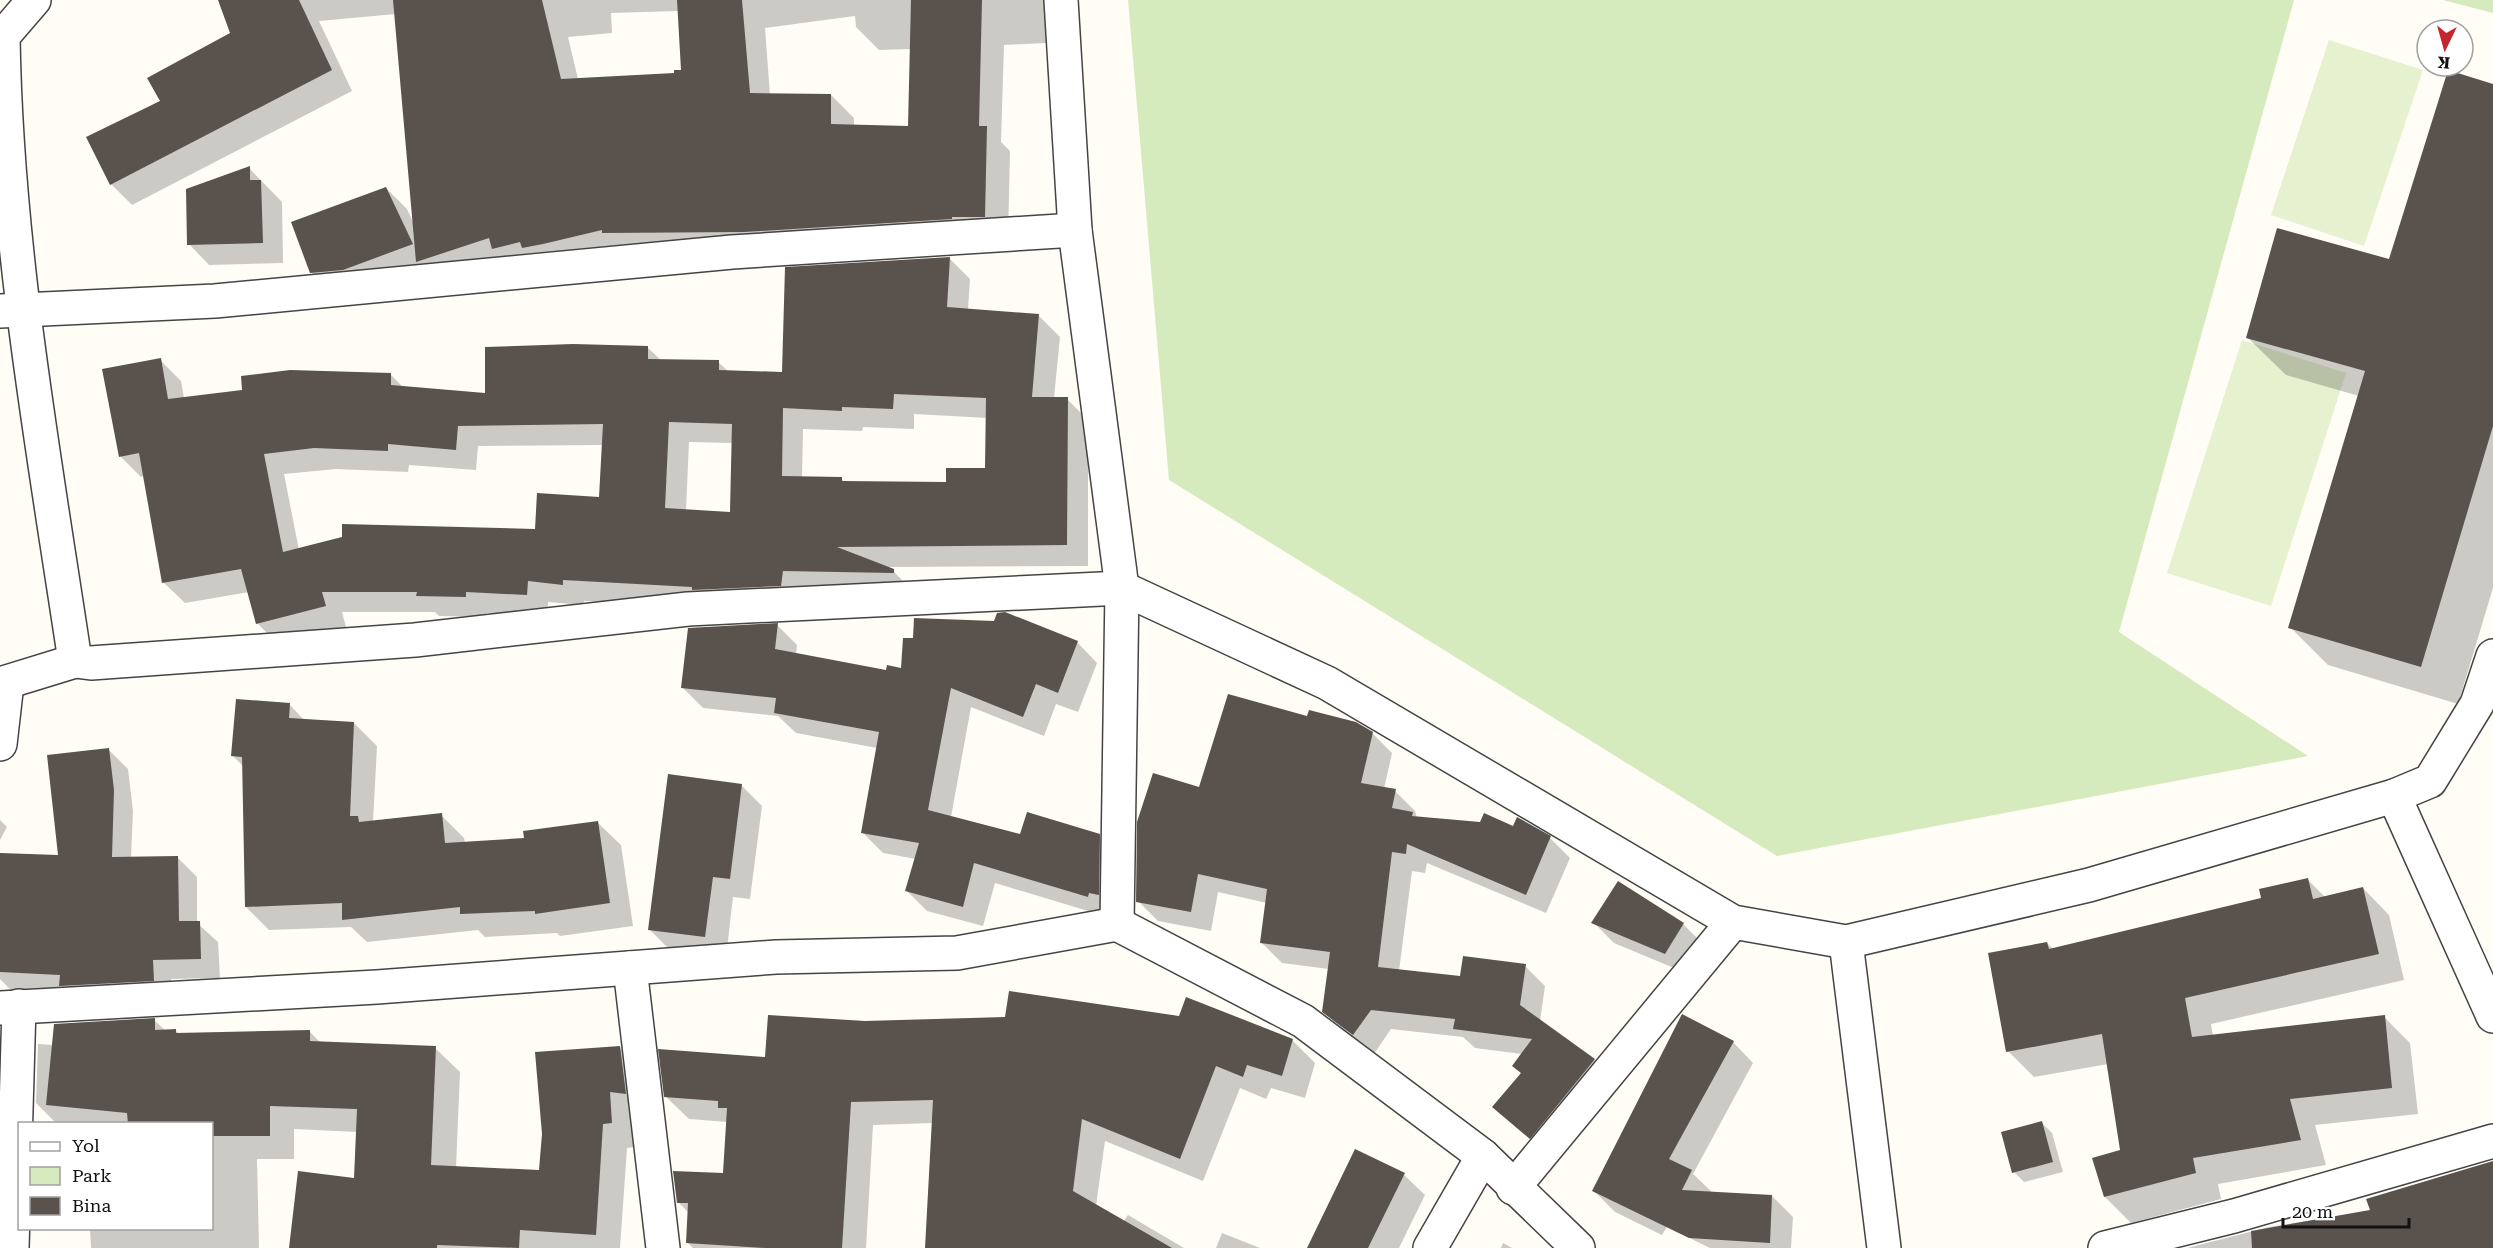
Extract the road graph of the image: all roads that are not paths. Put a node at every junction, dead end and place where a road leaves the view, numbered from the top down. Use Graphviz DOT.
graph roads {
  1 [pos="34,0"];
  2 [pos="1061,0"];
  3 [pos="1075,230"];
  4 [pos="11,310"];
  5 [pos="1122,588"];
  6 [pos="2493,656"];
  7 [pos="75,661"];
  8 [pos="3,683"];
  9 [pos="0,744"];
  10 [pos="2394,796"];
  11 [pos="1733,922"];
  12 [pos="1117,924"];
  13 [pos="1846,942"];
  14 [pos="630,968"];
  15 [pos="9,1007"];
  16 [pos="2493,1016"];
  17 [pos="2493,1141"];
  18 [pos="1482,1156"];
  19 [pos="1514,1188"];
  20 [pos="12,1248"];
  21 [pos="663,1248"];
  22 [pos="1430,1248"];
  23 [pos="1578,1248"];
  24 [pos="1884,1248"];
  25 [pos="2105,1248"];
  1 -- 4 [label="street"];
  2 -- 3 [label="street"];
  3 -- 4 [label="street"];
  3 -- 5 [label="street"];
  4 -- 7 [label="street"];
  5 -- 7 [label="street"];
  5 -- 11 [label="street"];
  5 -- 12 [label="street"];
  6 -- 10 [label="street"];
  7 -- 8 [label="street"];
  8 -- 9 [label="street"];
  10 -- 13 [label="street"];
  10 -- 16 [label="street"];
  11 -- 13 [label="street"];
  11 -- 19 [label="street"];
  12 -- 14 [label="street"];
  12 -- 18 [label="street"];
  13 -- 24 [label="street"];
  14 -- 15 [label="street"];
  14 -- 21 [label="street"];
  15 -- 20 [label="street"];
  17 -- 25 [label="street"];
  18 -- 19 [label="street"];
  18 -- 22 [label="street"];
  19 -- 23 [label="street"];
}
